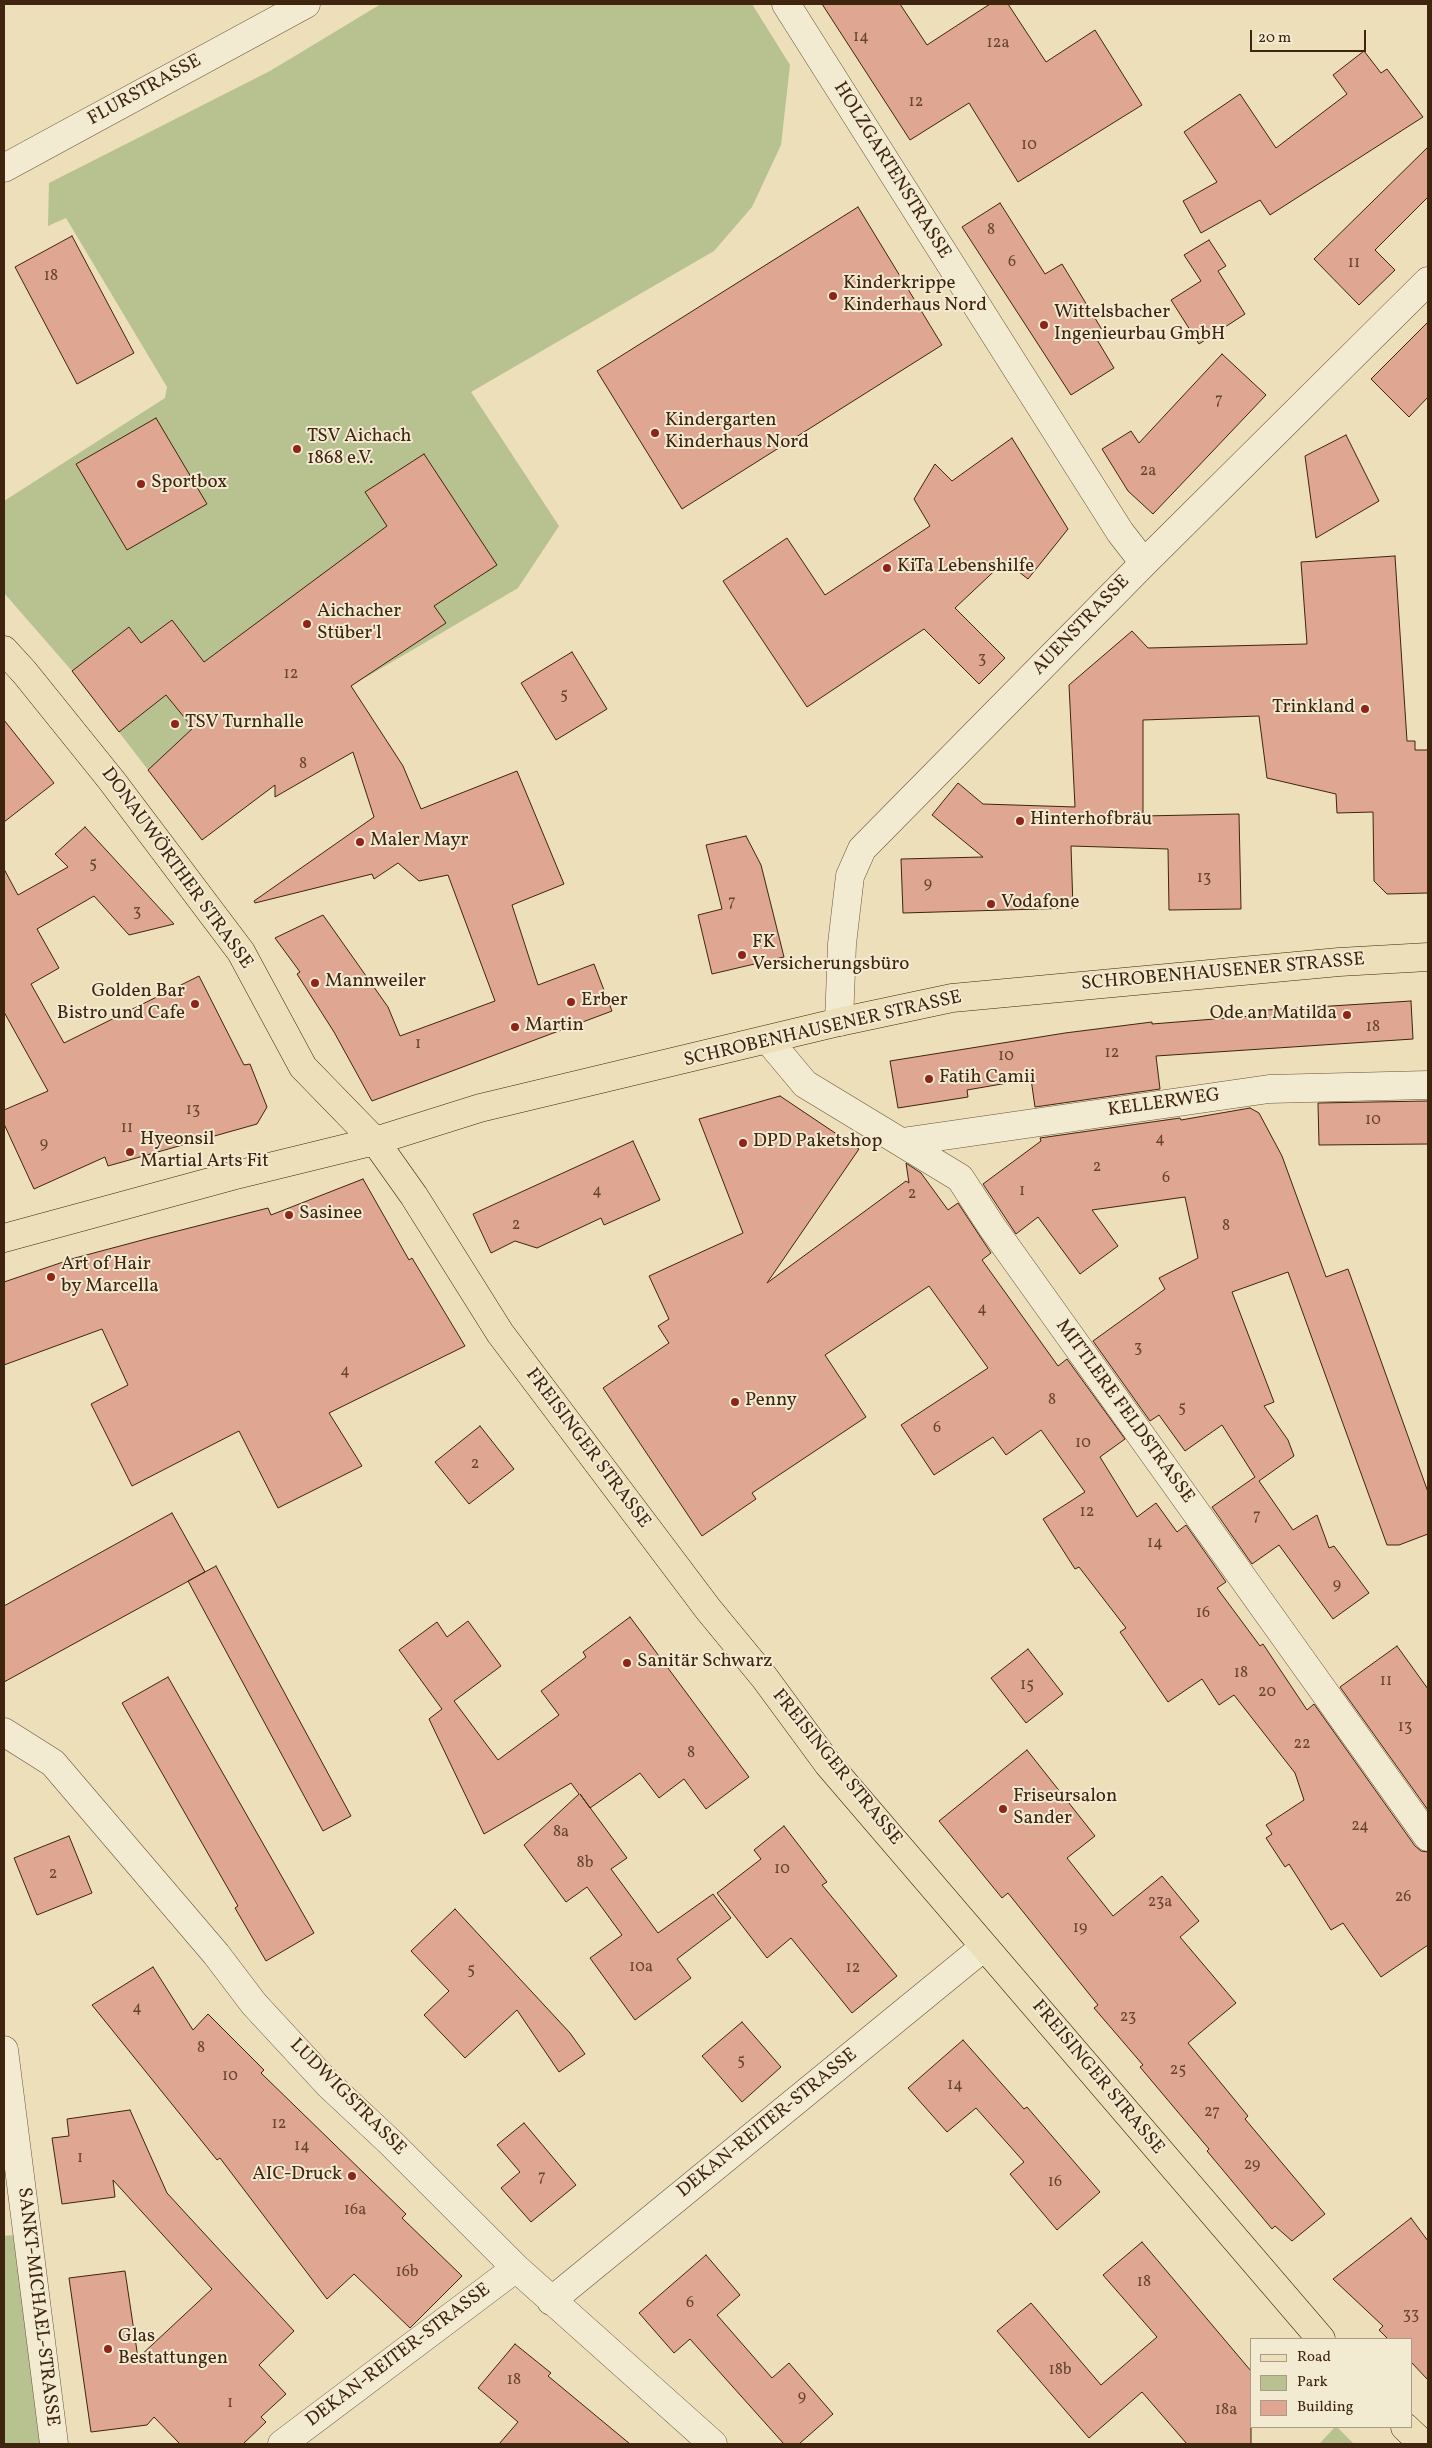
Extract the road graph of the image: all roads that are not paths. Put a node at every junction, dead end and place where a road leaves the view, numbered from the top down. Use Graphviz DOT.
graph roads {
  1 [pos="786,4"];
  2 [pos="290,7"];
  3 [pos="4,168"];
  4 [pos="1428,281"];
  5 [pos="1144,563"];
  6 [pos="4,650"];
  7 [pos="1428,957"];
  8 [pos="839,1022"];
  9 [pos="769,1041"];
  10 [pos="1428,1085"];
  11 [pos="375,1141"];
  12 [pos="902,1142"];
  13 [pos="4,1238"];
  14 [pos="4,1732"];
  15 [pos="1428,1837"];
  16 [pos="984,1947"];
  17 [pos="4,2050"];
  18 [pos="516,2268"];
  19 [pos="551,2301"];
  20 [pos="1320,2338"];
  21 [pos="1406,2428"];
  22 [pos="54,2444"];
  23 [pos="282,2444"];
  24 [pos="714,2444"];
  25 [pos="1423,2444"];
  1 -- 5 [label="street, HOLZGARTENSTRASSE"];
  2 -- 3 [label="street, FLURSTRASSE"];
  4 -- 5 [label="street, AUENSTRASSE"];
  5 -- 8 [label="street, AUENSTRASSE"];
  6 -- 11 [label="main road, DONAUWÖRTHER STRASSE"];
  7 -- 8 [label="main road, SCHROBENHAUSENER STRASSE"];
  8 -- 9 [label="main road, SCHROBENHAUSENER STRASSE"];
  9 -- 11 [label="main road, SCHROBENHAUSENER STRASSE"];
  9 -- 12 [label="street, MITTLERE FELDSTRASSE"];
  10 -- 12 [label="street, KELLERWEG"];
  11 -- 13 [label="main road, SCHROBENHAUSENER STRASSE"];
  11 -- 16 [label="main road, FREISINGER STRASSE"];
  12 -- 15 [label="street, MITTLERE FELDSTRASSE"];
  14 -- 18 [label="street, LUDWIGSTRASSE"];
  16 -- 19 [label="street, DEKAN-REITER-STRASSE"];
  16 -- 20 [label="main road, FREISINGER STRASSE"];
  17 -- 22 [label="street, SANKT-MICHAEL-STRASSE"];
  18 -- 19 [label="street, LUDWIGSTRASSE"];
  18 -- 23 [label="street, DEKAN-REITER-STRASSE"];
  19 -- 24 [label="street, LUDWIGSTRASSE"];
  21 -- 25 [label="main road"];
}
